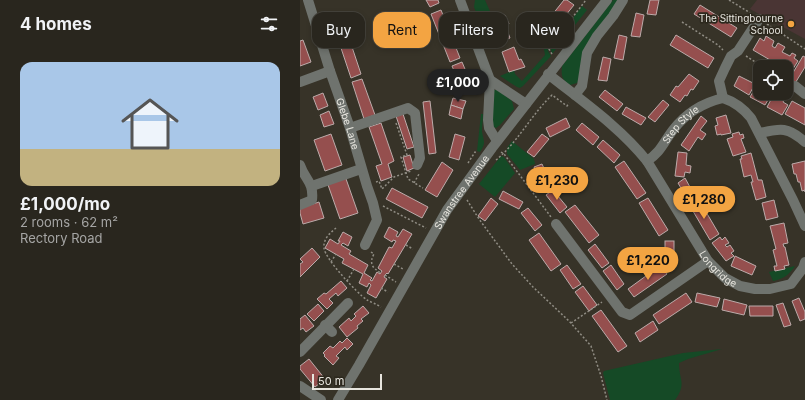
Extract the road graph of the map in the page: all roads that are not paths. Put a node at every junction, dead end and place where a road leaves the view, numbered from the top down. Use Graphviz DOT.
graph roads {
  1 [pos="308,0"];
  2 [pos="460,0"];
  3 [pos="607,0"];
  4 [pos="623,0"];
  5 [pos="759,19"];
  6 [pos="330,71"];
  7 [pos="548,74"];
  8 [pos="490,80"];
  9 [pos="300,82"];
  10 [pos="794,86"];
  11 [pos="805,94"];
  12 [pos="575,95"];
  13 [pos="723,98"];
  14 [pos="526,104"];
  15 [pos="350,128"];
  16 [pos="760,133"];
  17 [pos="805,142"];
  18 [pos="495,144"];
  19 [pos="647,161"];
  20 [pos="300,165"];
  21 [pos="418,165"];
  22 [pos="361,168"];
  23 [pos="312,186"];
  24 [pos="300,205"];
  25 [pos="556,224"];
  26 [pos="805,226"];
  27 [pos="365,245"];
  28 [pos="708,262"];
  29 [pos="805,262"];
  30 [pos="348,303"];
  31 [pos="300,352"];
  32 [pos="300,386"];
  33 [pos="321,400"];
  34 [pos="338,400"];
  1 -- 6 [label="street, Glebe Lane"];
  2 -- 8 [label="street"];
  3 -- 7 [label="street, Swanstree Avenue"];
  4 -- 12 [label="street"];
  5 -- 13 [label="street"];
  6 -- 9 [label="street"];
  6 -- 15 [label="street, Glebe Lane"];
  7 -- 12 [label="street, Longridge"];
  7 -- 14 [label="street, Swanstree Avenue"];
  8 -- 14 [label="street"];
  8 -- 18 [label="street"];
  10 -- 11 [label="street"];
  12 -- 19 [label="street, Longridge"];
  13 -- 16 [label="street"];
  13 -- 19 [label="street, Step Style"];
  14 -- 18 [label="street, Swanstree Avenue"];
  15 -- 21 [label="street"];
  15 -- 22 [label="street, Glebe Lane"];
  16 -- 17 [label="street"];
  16 -- 26 [label="street"];
  18 -- 34 [label="street, Swanstree Avenue"];
  19 -- 28 [label="street, Longridge"];
  20 -- 23 [label="street"];
  22 -- 23 [label="street"];
  22 -- 27 [label="street, Glebe Lane"];
  23 -- 24 [label="street"];
  25 -- 28 [label="street"];
  28 -- 29 [label="street, Longridge"];
  30 -- 31 [label="street"];
  32 -- 33 [label="street"];
}
